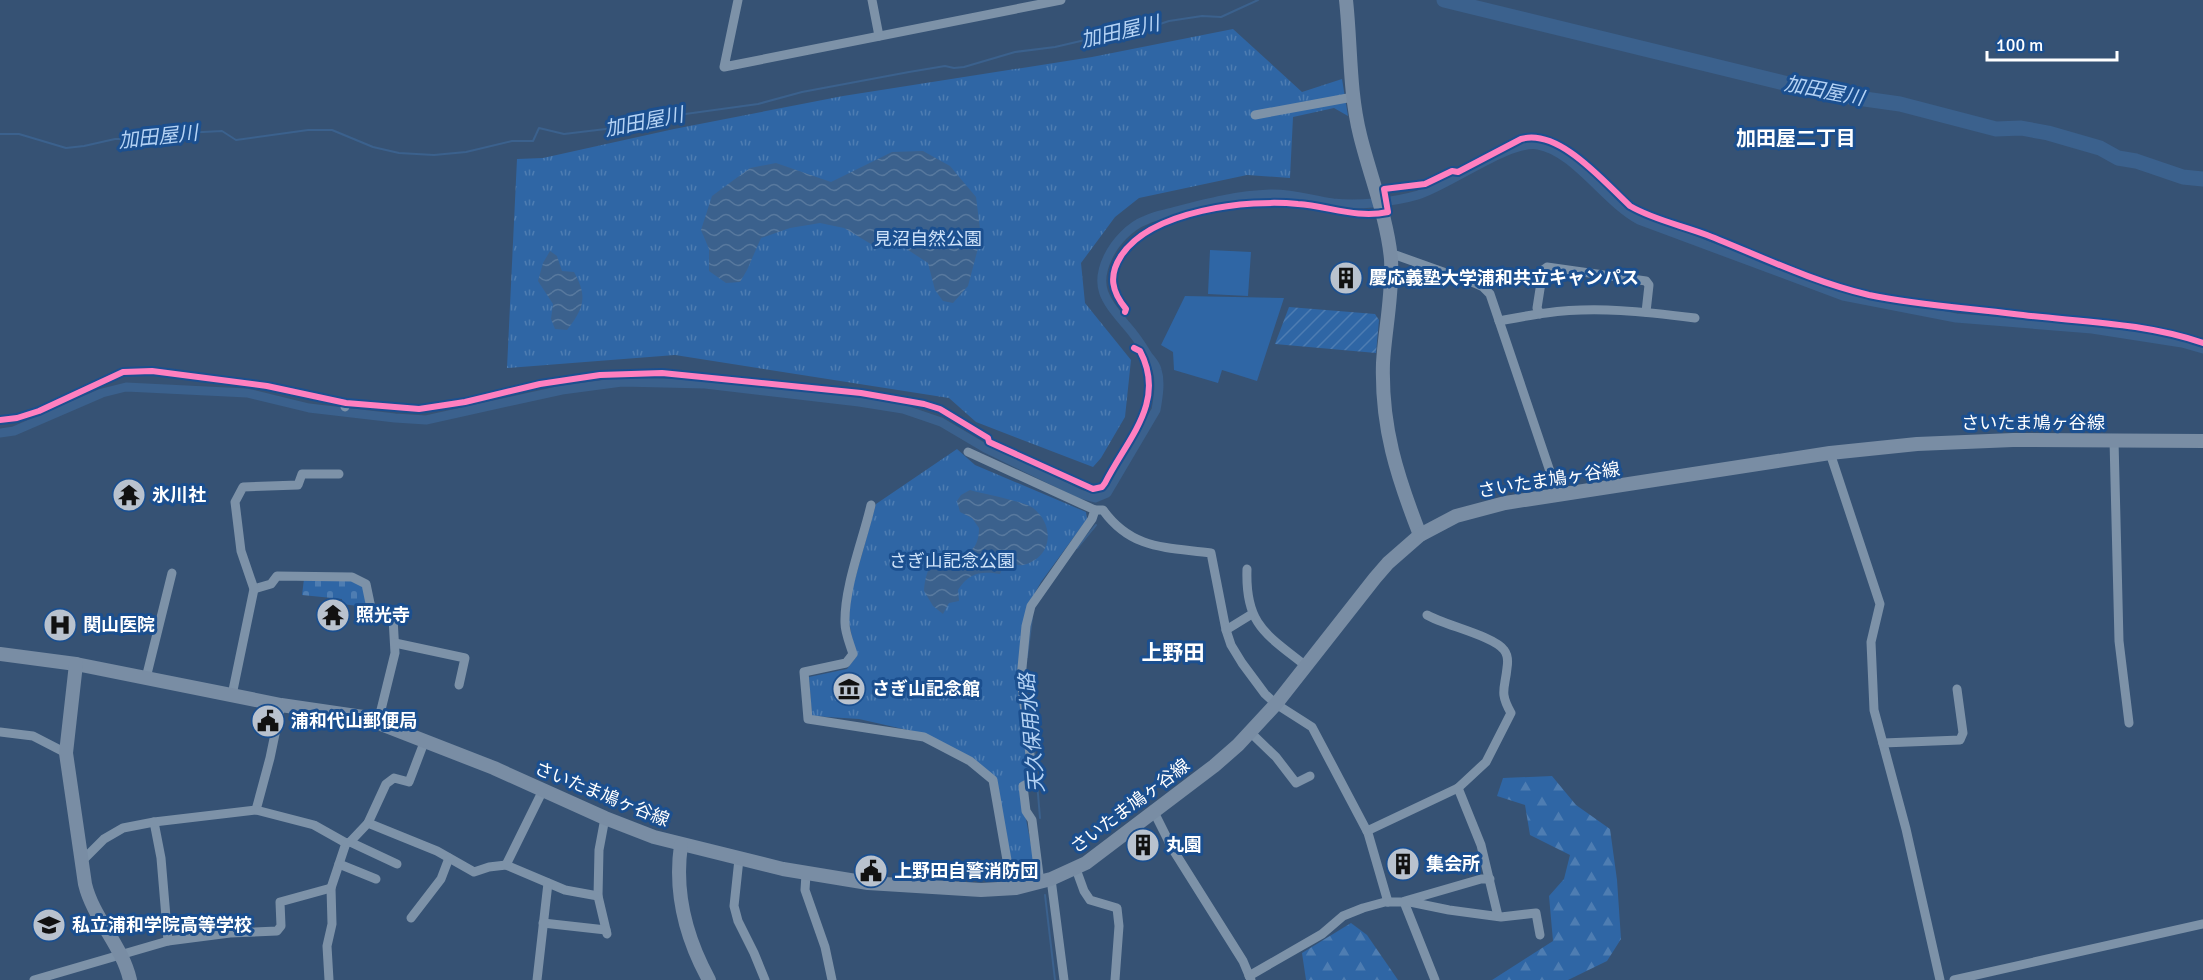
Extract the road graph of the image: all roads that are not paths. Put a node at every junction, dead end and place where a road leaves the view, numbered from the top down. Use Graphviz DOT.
graph roads {
  1 [pos="738,0"];
  2 [pos="872,0"];
  3 [pos="1061,0"];
  4 [pos="1346,0"];
  5 [pos="1018,4"];
  6 [pos="879,36"];
  7 [pos="1353,97"];
  8 [pos="1256,115"];
  9 [pos="1390,253"];
  10 [pos="1646,312"];
  11 [pos="1540,314"];
  12 [pos="1695,318"];
  13 [pos="1499,321"];
  14 [pos="2114,440"];
  15 [pos="2203,441"];
  16 [pos="968,452"];
  17 [pos="1830,453"];
  18 [pos="339,474"];
  19 [pos="1558,495"];
  20 [pos="871,505"];
  21 [pos="1095,510"];
  22 [pos="1420,535"];
  23 [pos="1247,570"];
  24 [pos="172,573"];
  25 [pos="254,589"];
  26 [pos="1252,614"];
  27 [pos="1427,615"];
  28 [pos="1226,630"];
  29 [pos="395,643"];
  30 [pos="0,654"];
  31 [pos="76,664"];
  32 [pos="1306,666"];
  33 [pos="146,678"];
  34 [pos="459,685"];
  35 [pos="1957,690"];
  36 [pos="232,695"];
  37 [pos="1276,704"];
  38 [pos="281,705"];
  39 [pos="378,722"];
  40 [pos="2129,723"];
  41 [pos="0,732"];
  42 [pos="1250,732"];
  43 [pos="425,740"];
  44 [pos="1883,743"];
  45 [pos="66,753"];
  46 [pos="1310,776"];
  47 [pos="1458,788"];
  48 [pos="543,790"];
  49 [pos="256,810"];
  50 [pos="1154,812"];
  51 [pos="605,818"];
  52 [pos="154,822"];
  53 [pos="368,823"];
  54 [pos="1367,831"];
  55 [pos="348,843"];
  56 [pos="681,845"];
  57 [pos="449,858"];
  58 [pos="739,859"];
  59 [pos="83,860"];
  60 [pos="339,864"];
  61 [pos="397,864"];
  62 [pos="506,865"];
  63 [pos="1076,869"];
  64 [pos="806,874"];
  65 [pos="376,879"];
  66 [pos="1490,879"];
  67 [pos="1046,881"];
  68 [pos="548,883"];
  69 [pos="331,888"];
  70 [pos="1016,888"];
  71 [pos="598,896"];
  72 [pos="1388,902"];
  73 [pos="1402,902"];
  74 [pos="1498,916"];
  75 [pos="411,918"];
  76 [pos="543,923"];
  77 [pos="2203,924"];
  78 [pos="1540,935"];
  79 [pos="168,941"];
  80 [pos="121,954"];
  81 [pos="59,976"];
  82 [pos="1250,978"];
  83 [pos="34,980"];
  84 [pos="130,980"];
  85 [pos="329,980"];
  86 [pos="537,980"];
  87 [pos="709,980"];
  88 [pos="765,980"];
  89 [pos="832,980"];
  90 [pos="1064,980"];
  91 [pos="1115,980"];
  92 [pos="1435,980"];
  93 [pos="1940,980"];
  94 [pos="1954,980"];
  1 -- 6 [label="street"];
  2 -- 6 [label="street"];
  3 -- 5 [label="street"];
  4 -- 7 [label="main road"];
  5 -- 6 [label="street"];
  7 -- 8 [label="street"];
  7 -- 9 [label="main road"];
  9 -- 13 [label="street"];
  9 -- 22 [label="main road"];
  10 -- 11 [label="street"];
  10 -- 11 [label="street"];
  10 -- 12 [label="street"];
  11 -- 13 [label="street"];
  13 -- 19 [label="street"];
  14 -- 15 [label="main road, さいたま鳩ヶ谷線"];
  14 -- 17 [label="main road, さいたま鳩ヶ谷線"];
  14 -- 40 [label="street"];
  16 -- 21 [label="street"];
  17 -- 19 [label="main road, さいたま鳩ヶ谷線"];
  17 -- 44 [label="street"];
  18 -- 25 [label="street"];
  19 -- 22 [label="main road, さいたま鳩ヶ谷線"];
  20 -- 70 [label="street"];
  21 -- 28 [label="street"];
  21 -- 67 [label="street"];
  22 -- 32 [label="main road, さいたま鳩ヶ谷線"];
  23 -- 26 [label="street"];
  24 -- 33 [label="street"];
  25 -- 29 [label="street"];
  25 -- 36 [label="street"];
  26 -- 28 [label="street"];
  26 -- 32 [label="street"];
  27 -- 47 [label="street"];
  28 -- 37 [label="street"];
  29 -- 34 [label="street"];
  29 -- 39 [label="street"];
  30 -- 31 [label="main road, さいたま鳩ヶ谷線"];
  31 -- 33 [label="main road, さいたま鳩ヶ谷線"];
  31 -- 45 [label="main road"];
  32 -- 37 [label="main road, さいたま鳩ヶ谷線"];
  33 -- 36 [label="main road, さいたま鳩ヶ谷線"];
  35 -- 44 [label="street"];
  36 -- 38 [label="main road, さいたま鳩ヶ谷線"];
  37 -- 42 [label="main road, さいたま鳩ヶ谷線"];
  37 -- 54 [label="street"];
  38 -- 39 [label="main road, さいたま鳩ヶ谷線"];
  38 -- 49 [label="street"];
  39 -- 43 [label="main road, さいたま鳩ヶ谷線"];
  41 -- 45 [label="street"];
  42 -- 46 [label="street"];
  42 -- 50 [label="main road, さいたま鳩ヶ谷線"];
  43 -- 48 [label="main road, さいたま鳩ヶ谷線"];
  43 -- 53 [label="street"];
  44 -- 93 [label="street"];
  45 -- 59 [label="main road"];
  47 -- 54 [label="street"];
  47 -- 66 [label="street"];
  48 -- 51 [label="main road, さいたま鳩ヶ谷線"];
  48 -- 62 [label="street"];
  49 -- 52 [label="street"];
  49 -- 55 [label="street"];
  50 -- 63 [label="main road, さいたま鳩ヶ谷線"];
  50 -- 82 [label="street"];
  51 -- 56 [label="main road, さいたま鳩ヶ谷線"];
  51 -- 71 [label="street"];
  52 -- 59 [label="street"];
  52 -- 79 [label="street"];
  53 -- 55 [label="street"];
  53 -- 57 [label="street"];
  54 -- 72 [label="street"];
  55 -- 60 [label="street"];
  55 -- 61 [label="street"];
  56 -- 58 [label="main road, さいたま鳩ヶ谷線"];
  56 -- 87 [label="main road"];
  57 -- 62 [label="street"];
  57 -- 75 [label="street"];
  58 -- 64 [label="main road, さいたま鳩ヶ谷線"];
  58 -- 88 [label="street"];
  59 -- 80 [label="main road"];
  60 -- 65 [label="street"];
  60 -- 69 [label="street"];
  62 -- 68 [label="street"];
  63 -- 67 [label="main road, さいたま鳩ヶ谷線"];
  63 -- 91 [label="street"];
  64 -- 70 [label="main road, さいたま鳩ヶ谷線"];
  64 -- 89 [label="street"];
  66 -- 73 [label="street"];
  66 -- 74 [label="street"];
  67 -- 70 [label="main road, さいたま鳩ヶ谷線"];
  67 -- 90 [label="street"];
  68 -- 71 [label="street"];
  68 -- 76 [label="street"];
  69 -- 79 [label="street"];
  69 -- 85 [label="street"];
  71 -- 76 [label="street"];
  72 -- 73 [label="street"];
  72 -- 82 [label="street"];
  73 -- 74 [label="street"];
  73 -- 92 [label="street"];
  74 -- 78 [label="street"];
  76 -- 86 [label="street"];
  77 -- 94 [label="street"];
  79 -- 80 [label="street"];
  80 -- 81 [label="street"];
  80 -- 84 [label="main road"];
  81 -- 83 [label="street"];
}
